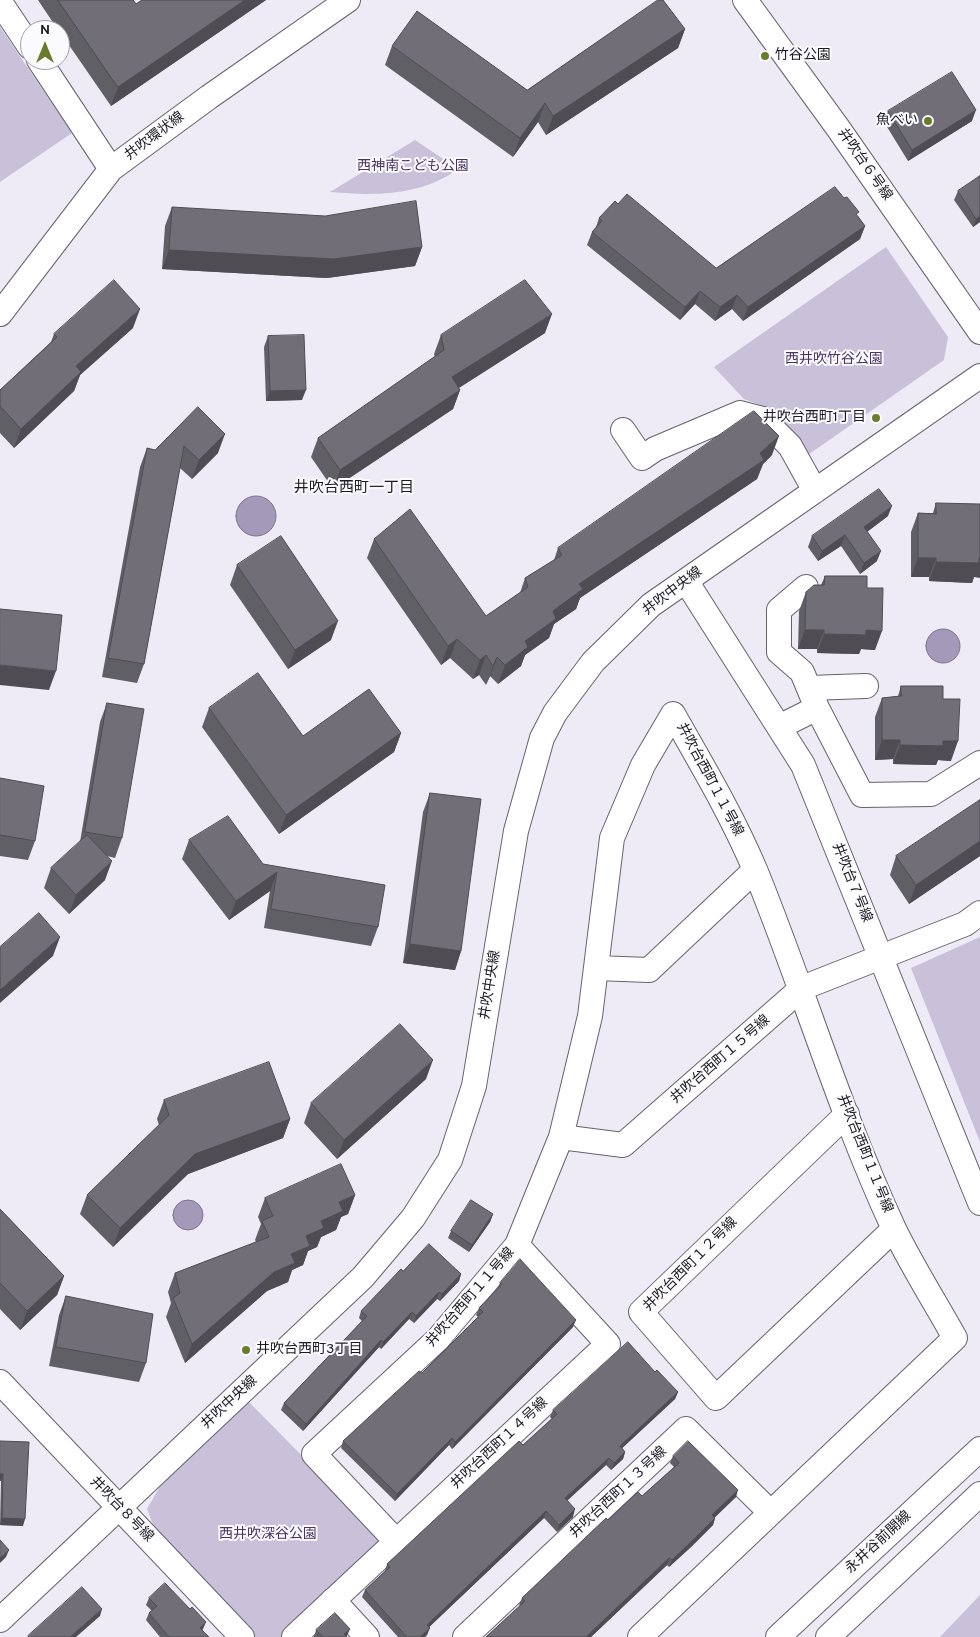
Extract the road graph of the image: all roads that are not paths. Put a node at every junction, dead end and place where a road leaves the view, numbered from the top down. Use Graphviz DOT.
graph roads {
  1 [pos="348,0"];
  2 [pos="745,0"];
  3 [pos="0,2"];
  4 [pos="20,32"];
  5 [pos="46,70"];
  6 [pos="111,169"];
  7 [pos="0,314"];
  8 [pos="980,332"];
  9 [pos="980,376"];
  10 [pos="622,430"];
  11 [pos="815,491"];
  12 [pos="686,581"];
  13 [pos="806,587"];
  14 [pos="866,686"];
  15 [pos="813,698"];
  16 [pos="780,727"];
  17 [pos="980,763"];
  18 [pos="755,870"];
  19 [pos="980,913"];
  20 [pos="881,958"];
  21 [pos="596,968"];
  22 [pos="802,988"];
  23 [pos="846,1114"];
  24 [pos="561,1137"];
  25 [pos="980,1203"];
  26 [pos="894,1229"];
  27 [pos="517,1245"];
  28 [pos="0,1382"];
  29 [pos="980,1449"];
  30 [pos="980,1494"];
  31 [pos="119,1508"];
  32 [pos="770,1512"];
  33 [pos="395,1540"];
  34 [pos="333,1600"];
  35 [pos="0,1620"];
  36 [pos="242,1637"];
  37 [pos="294,1637"];
  38 [pos="366,1637"];
  39 [pos="465,1637"];
  40 [pos="640,1637"];
  41 [pos="778,1637"];
  42 [pos="828,1637"];
  1 -- 6 [label="street, 井吹環状線"];
  2 -- 8 [label="street, 井吹台６号線"];
  3 -- 4 [label="street"];
  5 -- 6 [label="street"];
  6 -- 7 [label="street, 井吹環状線"];
  9 -- 11 [label="street, 井吹中央線"];
  10 -- 11 [label="street"];
  11 -- 12 [label="street, 井吹中央線"];
  12 -- 16 [label="street, 井吹台７号線"];
  12 -- 31 [label="street, 井吹中央線"];
  13 -- 15 [label="street"];
  14 -- 15 [label="street"];
  15 -- 16 [label="street"];
  15 -- 17 [label="street"];
  16 -- 20 [label="street, 井吹台７号線"];
  18 -- 21 [label="street"];
  18 -- 21 [label="street, 井吹台西町１１号線"];
  18 -- 22 [label="street, 井吹台西町１１号線"];
  19 -- 20 [label="street, 井吹台西町１５号線"];
  20 -- 22 [label="street, 井吹台西町１５号線"];
  20 -- 25 [label="street, 井吹台７号線"];
  21 -- 24 [label="street, 井吹台西町１１号線"];
  22 -- 23 [label="street, 井吹台西町１１号線"];
  22 -- 24 [label="street, 井吹台西町１５号線"];
  23 -- 26 [label="street, 井吹台西町１１号線"];
  23 -- 26 [label="street, 井吹台西町１２号線"];
  24 -- 27 [label="street, 井吹台西町１１号線"];
  26 -- 32 [label="street, 井吹台西町１１号線"];
  27 -- 33 [label="street, 井吹台西町１１号線"];
  27 -- 33 [label="street, 井吹台西町１４号線"];
  28 -- 31 [label="street, 井吹台８号線"];
  29 -- 41 [label="street, 永井谷前開線"];
  30 -- 42 [label="street"];
  31 -- 35 [label="street, 井吹中央線"];
  31 -- 36 [label="street, 井吹台８号線"];
  32 -- 39 [label="street, 井吹台西町１３号線"];
  32 -- 40 [label="street, 井吹台西町１１号線"];
  33 -- 34 [label="street, 井吹台西町１４号線"];
  34 -- 37 [label="street, 井吹台西町１４号線"];
  34 -- 38 [label="street"];
}
